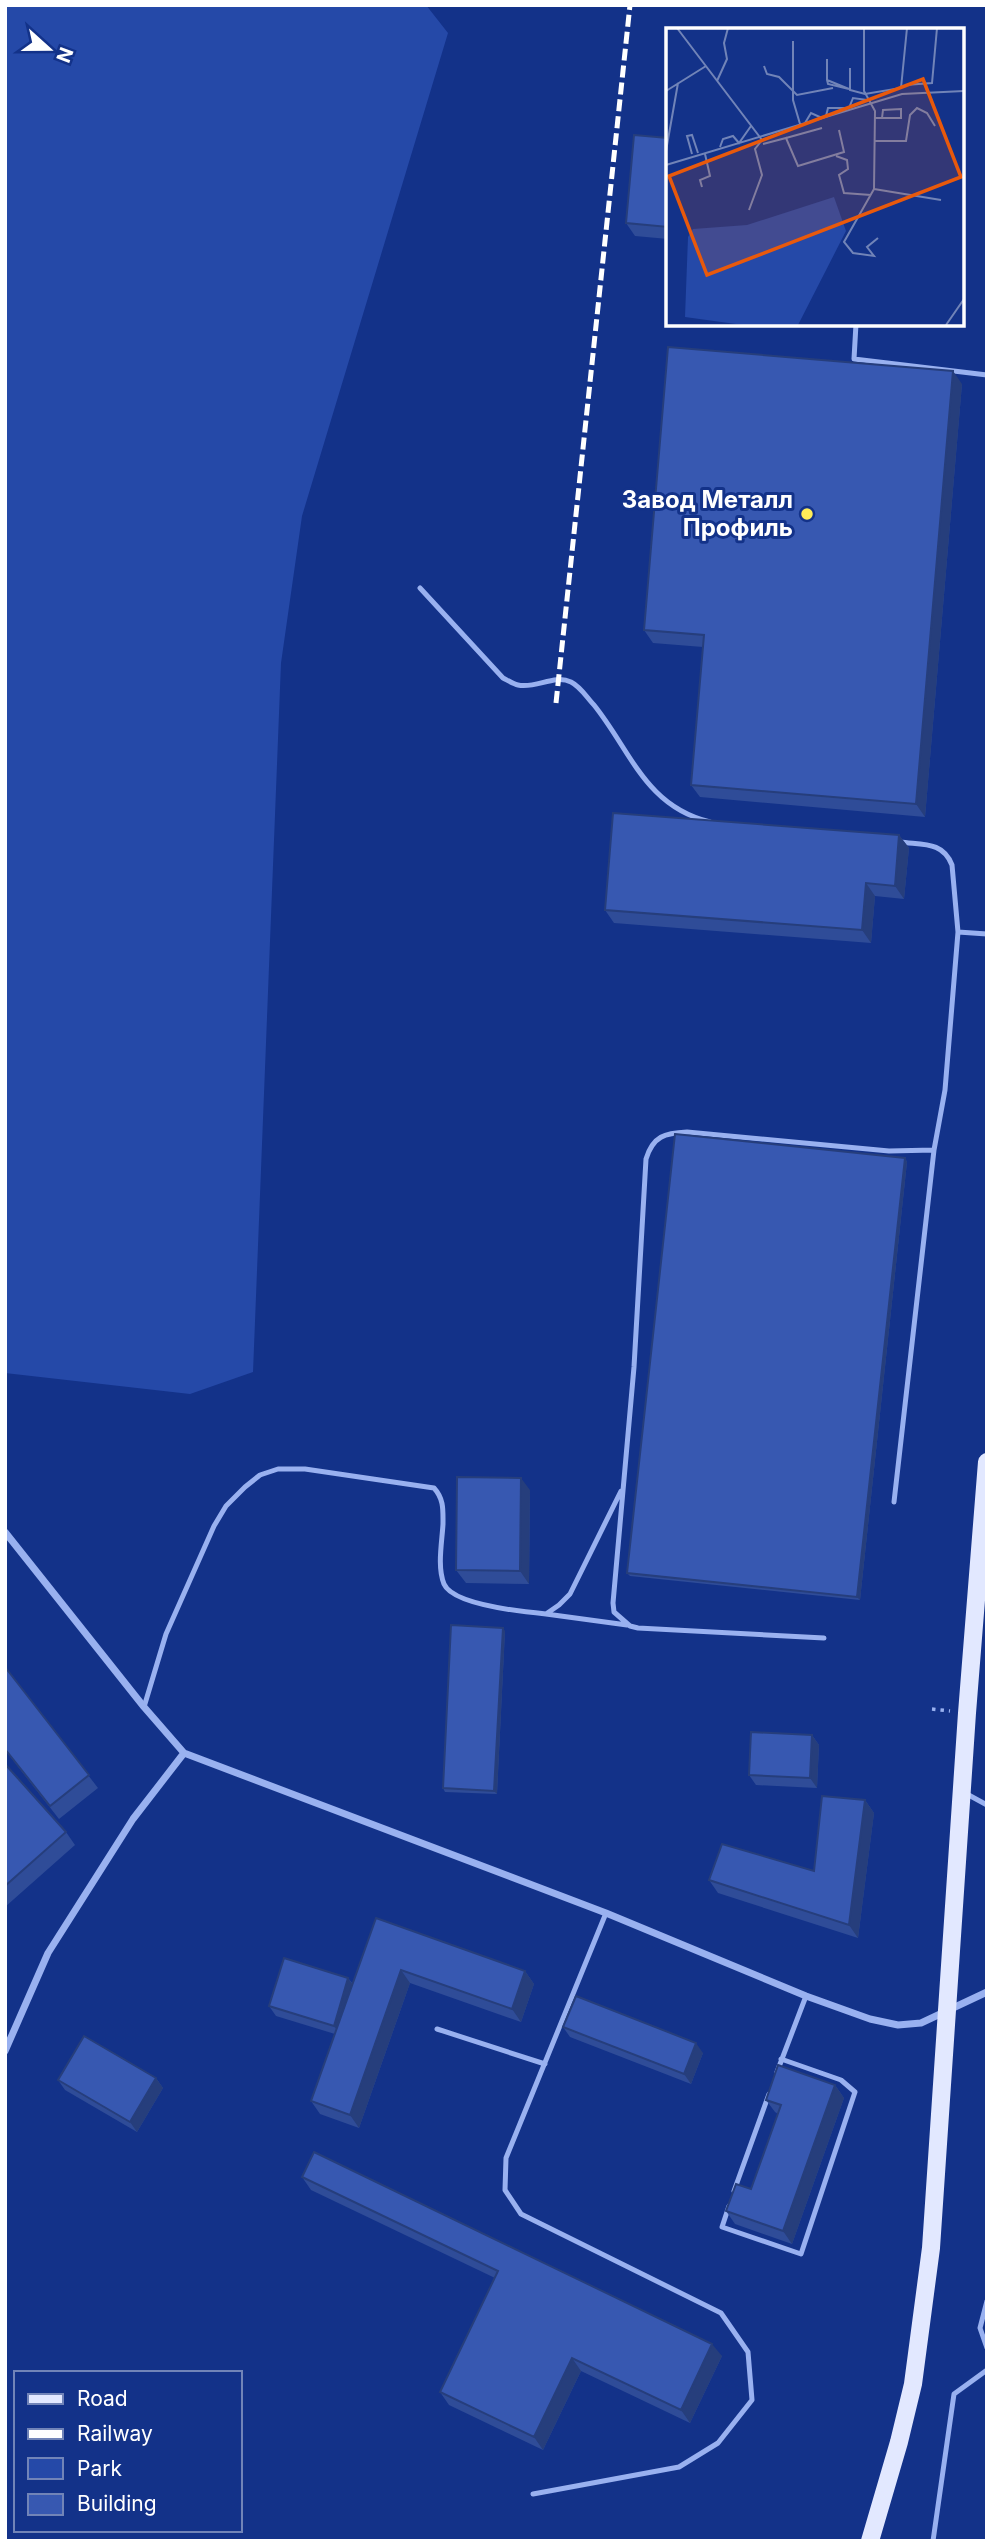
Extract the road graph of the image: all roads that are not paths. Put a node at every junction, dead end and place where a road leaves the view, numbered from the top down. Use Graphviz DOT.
graph roads {
  1 [pos="856,326"];
  2 [pos="987,376"];
  3 [pos="420,588"];
  4 [pos="720,823"];
  5 [pos="894,842"];
  6 [pos="958,932"];
  7 [pos="987,934"];
  8 [pos="934,1150"];
  9 [pos="987,1462"];
  10 [pos="623,1489"];
  11 [pos="894,1502"];
  12 [pos="984,1529"];
  13 [pos="5,1532"];
  14 [pos="983,1573"];
  15 [pos="547,1614"];
  16 [pos="630,1626"];
  17 [pos="824,1638"];
  18 [pos="144,1707"];
  19 [pos="184,1753"];
  20 [pos="962,1791"];
  21 [pos="987,1795"];
  22 [pos="984,1803"];
  23 [pos="606,1913"];
  24 [pos="986,1991"];
  25 [pos="806,1996"];
  26 [pos="946,2012"];
  27 [pos="436,2029"];
  28 [pos="5,2051"];
  29 [pos="781,2059"];
  30 [pos="544,2064"];
  31 [pos="987,2301"];
  32 [pos="987,2348"];
  33 [pos="987,2370"];
  34 [pos="533,2494"];
  35 [pos="870,2541"];
  36 [pos="933,2541"];
  1 -- 2 [label="lane"];
  3 -- 4 [label="lane"];
  5 -- 6 [label="lane"];
  6 -- 7 [label="lane"];
  6 -- 8 [label="lane"];
  8 -- 10 [label="lane"];
  8 -- 11 [label="lane"];
  9 -- 12 [label="main road"];
  10 -- 15 [label="lane"];
  10 -- 16 [label="lane"];
  12 -- 14 [label="main road"];
  13 -- 18 [label="street"];
  14 -- 20 [label="main road"];
  15 -- 16 [label="lane"];
  15 -- 18 [label="lane"];
  16 -- 17 [label="lane"];
  18 -- 19 [label="street"];
  19 -- 23 [label="street"];
  19 -- 28 [label="street"];
  20 -- 22 [label="lane"];
  20 -- 26 [label="main road"];
  21 -- 22 [label="lane"];
  23 -- 25 [label="street"];
  23 -- 30 [label="lane"];
  24 -- 26 [label="street"];
  25 -- 26 [label="street"];
  25 -- 29 [label="lane"];
  26 -- 35 [label="main road"];
  27 -- 30 [label="lane"];
  29 -- 29 [label="lane"];
  30 -- 34 [label="lane"];
  31 -- 32 [label="lane"];
  33 -- 36 [label="lane"];
}
